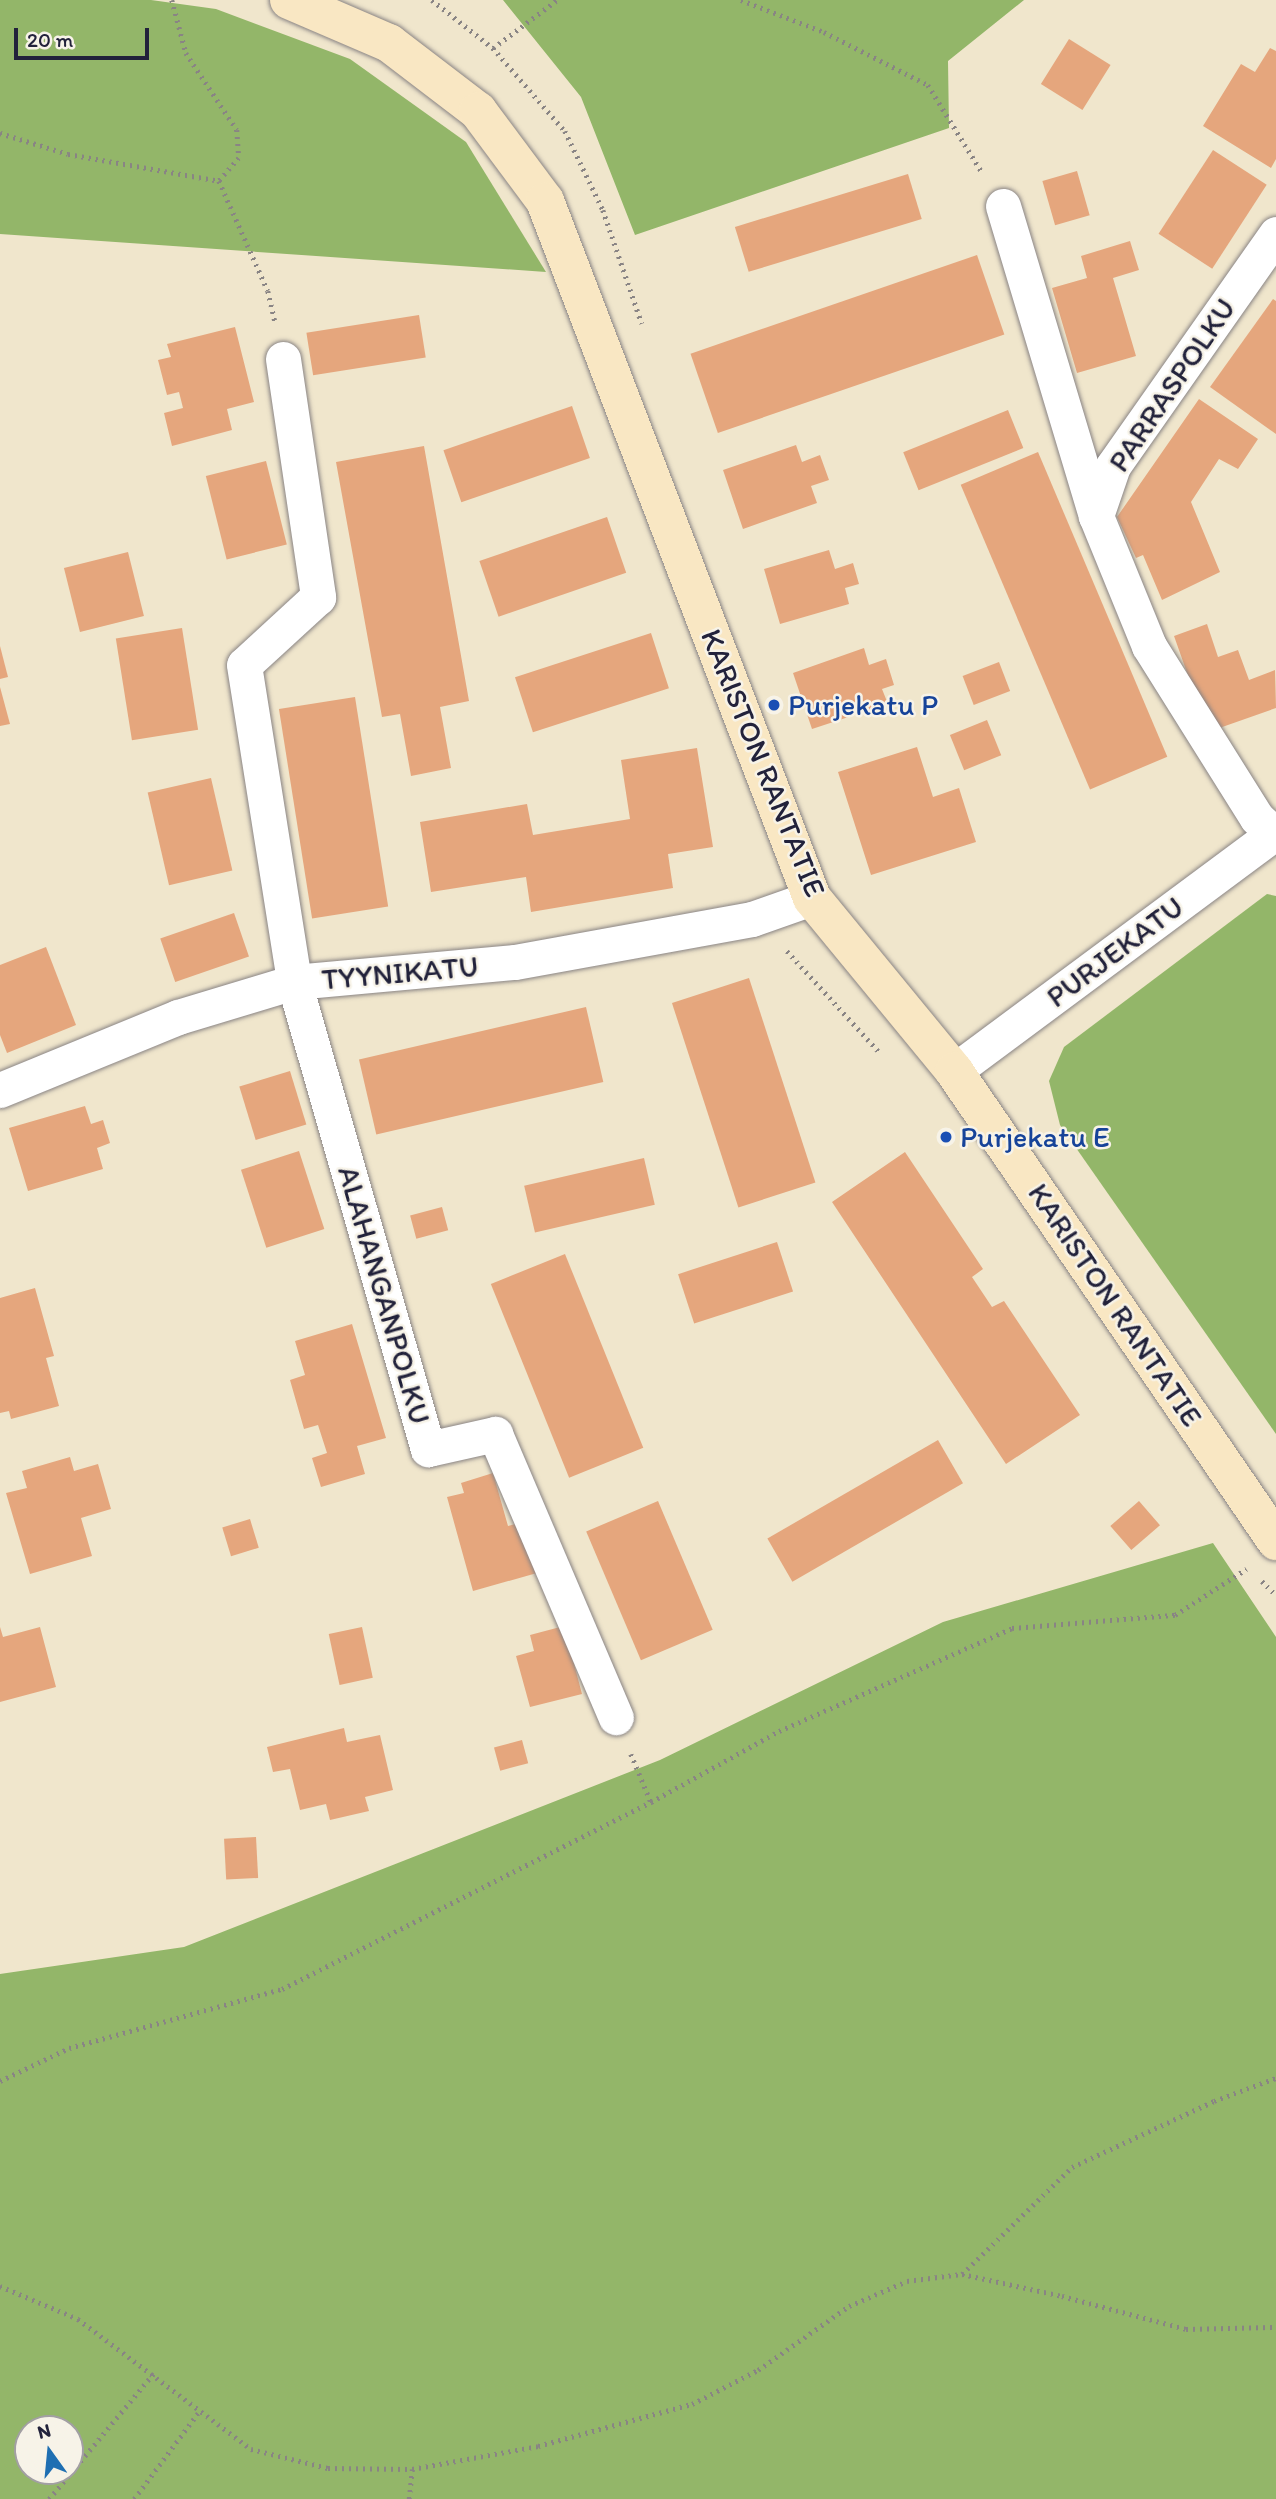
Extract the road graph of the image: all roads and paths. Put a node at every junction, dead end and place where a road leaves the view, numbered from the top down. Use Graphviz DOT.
graph roads {
  1 [pos="172,0"];
  2 [pos="289,0"];
  3 [pos="432,0"];
  4 [pos="557,0"];
  5 [pos="741,0"];
  6 [pos="493,48"];
  7 [pos="0,133"];
  8 [pos="219,181"];
  9 [pos="1003,206"];
  10 [pos="1276,234"];
  11 [pos="643,329"];
  12 [pos="283,359"];
  13 [pos="1096,516"];
  14 [pos="1275,834"];
  15 [pos="812,898"];
  16 [pos="294,982"];
  17 [pos="954,1071"];
  18 [pos="0,1090"];
  19 [pos="1276,1541"];
  20 [pos="1248,1568"];
  21 [pos="616,1717"];
  22 [pos="651,1802"];
  23 [pos="1276,2078"];
  24 [pos="0,2081"];
  25 [pos="962,2274"];
  26 [pos="0,2286"];
  27 [pos="1276,2327"];
  28 [pos="153,2374"];
  29 [pos="198,2413"];
  30 [pos="412,2469"];
  31 [pos="48,2499"];
  32 [pos="134,2499"];
  33 [pos="410,2499"];
  1 -- 8 [label="path"];
  2 -- 15 [label="street, KARISTON RANTATIE"];
  3 -- 6 [label="path"];
  4 -- 6 [label="path"];
  5 -- 9 [label="path"];
  6 -- 11 [label="path"];
  7 -- 8 [label="path"];
  8 -- 12 [label="path"];
  9 -- 13 [label="street"];
  10 -- 13 [label="street, PARRASPOLKU"];
  12 -- 16 [label="street"];
  13 -- 14 [label="street"];
  14 -- 17 [label="street, PURJEKATU"];
  15 -- 16 [label="street, TYYNIKATU"];
  15 -- 17 [label="street, KARISTON RANTATIE"];
  16 -- 18 [label="street, TYYNIKATU"];
  16 -- 21 [label="street, ALAHANGANPOLKU"];
  17 -- 19 [label="street, KARISTON RANTATIE"];
  20 -- 22 [label="path"];
  21 -- 22 [label="path"];
  22 -- 24 [label="path"];
  23 -- 25 [label="path"];
  25 -- 27 [label="path"];
  25 -- 30 [label="path"];
  26 -- 28 [label="path"];
  28 -- 29 [label="path"];
  28 -- 31 [label="path"];
  29 -- 30 [label="path"];
  29 -- 32 [label="path"];
  30 -- 33 [label="path"];
}
